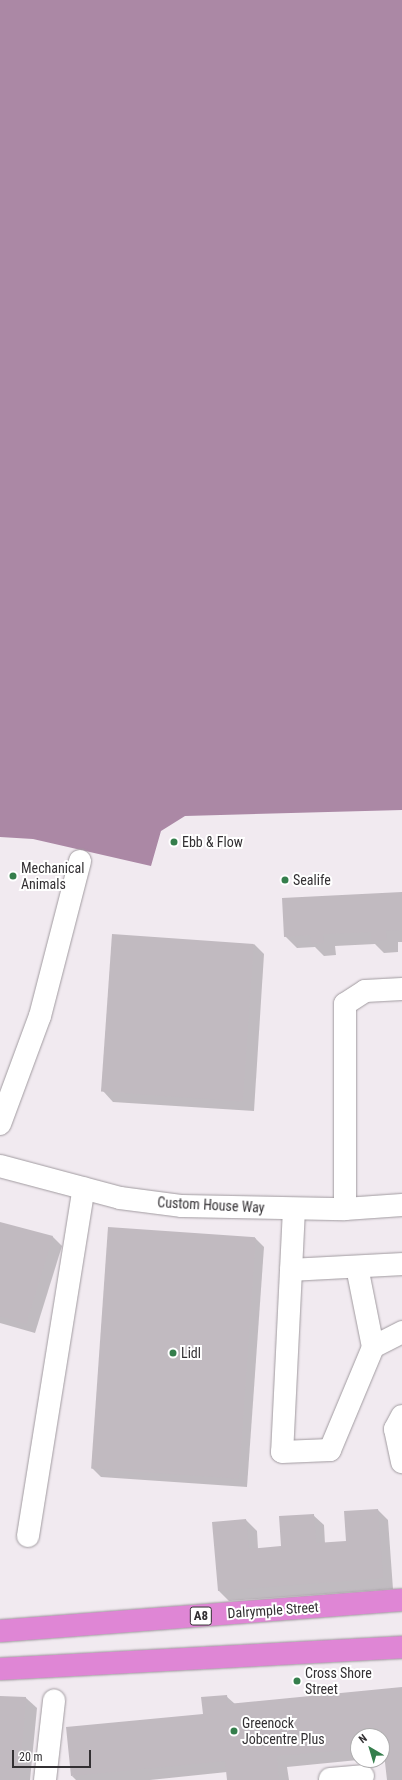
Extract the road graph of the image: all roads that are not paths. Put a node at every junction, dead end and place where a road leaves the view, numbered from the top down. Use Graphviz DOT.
graph roads {
  1 [pos="80,861"];
  2 [pos="402,989"];
  3 [pos="0,1124"];
  4 [pos="0,1166"];
  5 [pos="84,1188"];
  6 [pos="402,1205"];
  7 [pos="294,1208"];
  8 [pos="345,1209"];
  9 [pos="402,1264"];
  10 [pos="357,1266"];
  11 [pos="291,1270"];
  12 [pos="402,1332"];
  13 [pos="374,1347"];
  14 [pos="402,1416"];
  15 [pos="402,1462"];
  16 [pos="28,1536"];
  17 [pos="402,1600"];
  18 [pos="0,1631"];
  19 [pos="402,1647"];
  20 [pos="0,1669"];
  21 [pos="54,1701"];
  22 [pos="363,1776"];
  23 [pos="45,1780"];
  24 [pos="324,1780"];
  1 -- 3 [label="street"];
  2 -- 8 [label="street"];
  4 -- 5 [label="street, Custom House Way"];
  5 -- 7 [label="street, Custom House Way"];
  5 -- 16 [label="street"];
  6 -- 8 [label="street, Custom House Way"];
  7 -- 8 [label="street, Custom House Way"];
  7 -- 11 [label="street"];
  9 -- 10 [label="street"];
  10 -- 11 [label="street"];
  10 -- 13 [label="street"];
  11 -- 13 [label="street"];
  12 -- 13 [label="street"];
  14 -- 15 [label="street"];
  17 -- 18 [label="highway, Dalrymple Street / A8"];
  19 -- 20 [label="highway"];
  21 -- 23 [label="street"];
  22 -- 24 [label="street"];
}
